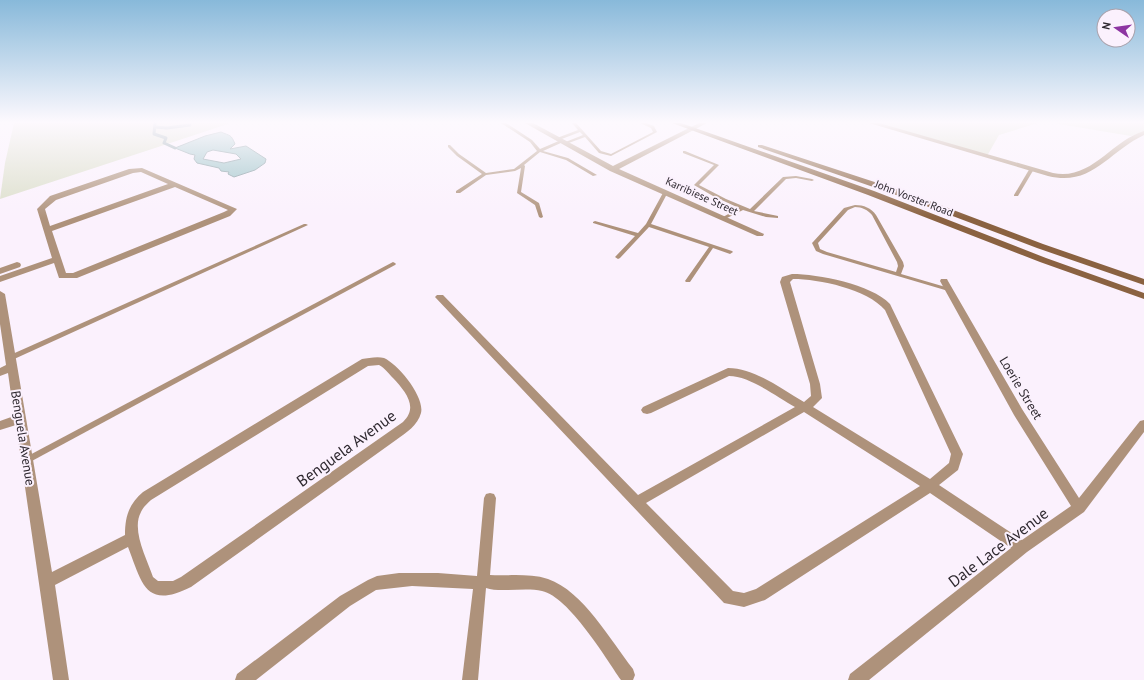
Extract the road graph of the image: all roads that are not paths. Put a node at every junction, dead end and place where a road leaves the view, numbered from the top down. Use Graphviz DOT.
graph roads {
  1 [pos="458,155"];
  2 [pos="535,155"];
  3 [pos="552,155"];
  4 [pos="587,155"];
  5 [pos="643,155"];
  6 [pos="691,155"];
  7 [pos="773,155"];
  8 [pos="785,155"];
  9 [pos="980,155"];
  10 [pos="1108,155"];
  11 [pos="523,166"];
  12 [pos="613,169"];
  13 [pos="1032,170"];
  14 [pos="485,174"];
  15 [pos="595,175"];
  16 [pos="812,180"];
  17 [pos="175,184"];
  18 [pos="458,192"];
  19 [pos="666,192"];
  20 [pos="1016,195"];
  21 [pos="743,208"];
  22 [pos="751,211"];
  23 [pos="541,217"];
  24 [pos="776,217"];
  25 [pos="725,218"];
  26 [pos="595,222"];
  27 [pos="306,225"];
  28 [pos="648,225"];
  29 [pos="48,230"];
  30 [pos="760,234"];
  31 [pos="639,235"];
  32 [pos="711,247"];
  33 [pos="730,252"];
  34 [pos="54,256"];
  35 [pos="618,257"];
  36 [pos="393,264"];
  37 [pos="0,271"];
  38 [pos="898,275"];
  39 [pos="0,278"];
  40 [pos="688,281"];
  41 [pos="1144,282"];
  42 [pos="945,285"];
  43 [pos="0,294"];
  44 [pos="1144,296"];
  45 [pos="440,297"];
  46 [pos="7,366"];
  47 [pos="804,406"];
  48 [pos="647,410"];
  49 [pos="20,419"];
  50 [pos="1144,424"];
  51 [pos="0,426"];
  52 [pos="27,460"];
  53 [pos="930,486"];
  54 [pos="490,498"];
  55 [pos="637,502"];
  56 [pos="1079,508"];
  57 [pos="132,538"];
  58 [pos="1022,548"];
  59 [pos="47,582"];
  60 [pos="482,582"];
  61 [pos="627,675"];
  62 [pos="61,680"];
  63 [pos="243,680"];
  64 [pos="470,680"];
  65 [pos="856,680"];
  1 -- 14 [label="lane"];
  2 -- 11 [label="lane"];
  3 -- 15 [label="lane"];
  4 -- 12 [label="street, Karribiese Street"];
  5 -- 12 [label="street"];
  6 -- 21 [label="lane"];
  7 -- 44 [label="main road, John Vorster Road"];
  8 -- 41 [label="main road, John Vorster Road"];
  9 -- 13 [label="street"];
  10 -- 13 [label="street"];
  11 -- 14 [label="lane"];
  11 -- 23 [label="lane"];
  12 -- 19 [label="street, Karribiese Street"];
  13 -- 20 [label="lane"];
  14 -- 18 [label="lane"];
  16 -- 22 [label="lane"];
  17 -- 29 [label="street"];
  17 -- 29 [label="street"];
  17 -- 34 [label="street"];
  19 -- 25 [label="street, Karribiese Street"];
  19 -- 28 [label="lane"];
  21 -- 22 [label="lane"];
  21 -- 25 [label="lane"];
  22 -- 24 [label="lane"];
  25 -- 30 [label="street, Karribiese Street"];
  26 -- 31 [label="lane"];
  27 -- 46 [label="lane"];
  28 -- 31 [label="lane"];
  28 -- 32 [label="lane"];
  29 -- 34 [label="street"];
  31 -- 35 [label="lane"];
  32 -- 33 [label="lane"];
  32 -- 40 [label="lane"];
  34 -- 37 [label="street"];
  34 -- 39 [label="street"];
  36 -- 52 [label="lane"];
  38 -- 38 [label="lane"];
  38 -- 42 [label="lane"];
  42 -- 56 [label="street, Loerie Street"];
  43 -- 46 [label="street, Benguela Avenue"];
  45 -- 55 [label="street"];
  46 -- 49 [label="street, Benguela Avenue"];
  47 -- 48 [label="street"];
  47 -- 53 [label="street"];
  47 -- 53 [label="street"];
  47 -- 55 [label="street"];
  49 -- 51 [label="street"];
  49 -- 52 [label="street, Benguela Avenue"];
  50 -- 56 [label="street, Dale Lace Avenue"];
  52 -- 59 [label="street, Benguela Avenue"];
  53 -- 55 [label="street"];
  53 -- 58 [label="street"];
  54 -- 60 [label="street"];
  56 -- 58 [label="street, Dale Lace Avenue"];
  57 -- 57 [label="street, Benguela Avenue"];
  57 -- 59 [label="street"];
  58 -- 65 [label="street, Dale Lace Avenue"];
  59 -- 62 [label="street, Benguela Avenue"];
  60 -- 61 [label="street"];
  60 -- 63 [label="street"];
  60 -- 64 [label="street"];
}
